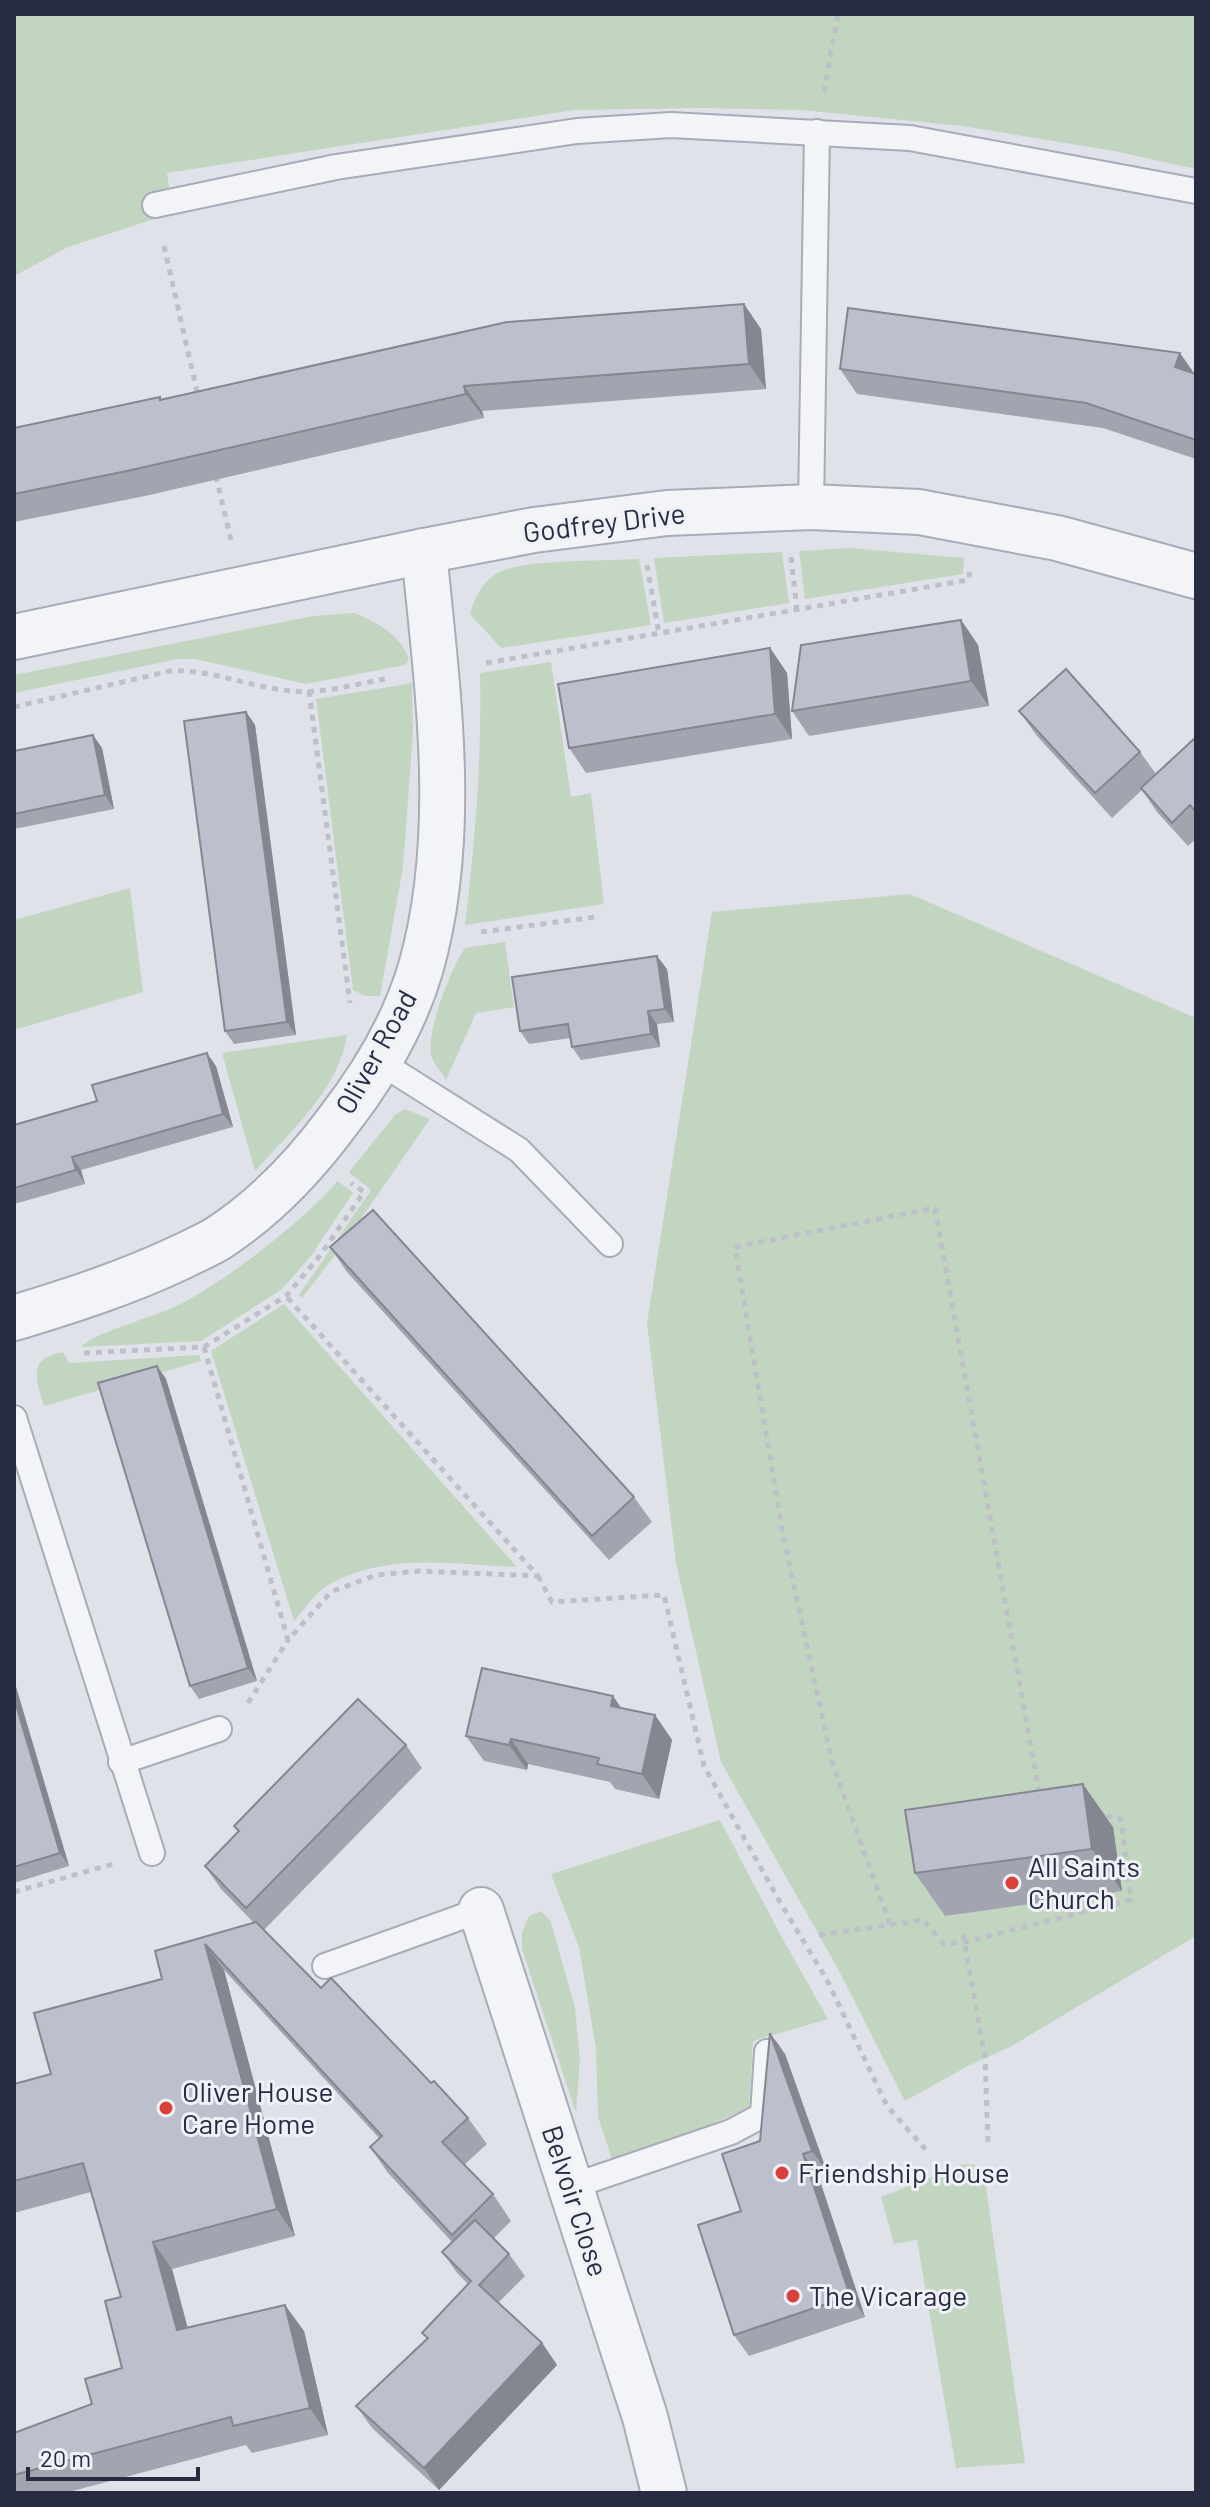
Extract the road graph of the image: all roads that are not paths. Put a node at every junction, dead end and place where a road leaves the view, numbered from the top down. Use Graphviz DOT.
graph roads {
  1 [pos="817,132"];
  2 [pos="1196,191"];
  3 [pos="155,205"];
  4 [pos="811,507"];
  5 [pos="424,551"];
  6 [pos="1196,576"];
  7 [pos="14,637"];
  8 [pos="378,1061"];
  9 [pos="610,1244"];
  10 [pos="14,1318"];
  11 [pos="14,1418"];
  12 [pos="219,1729"];
  13 [pos="121,1762"];
  14 [pos="152,1853"];
  15 [pos="481,1910"];
  16 [pos="325,1966"];
  17 [pos="767,2052"];
  18 [pos="570,2187"];
  19 [pos="664,2493"];
  1 -- 2 [label="lane"];
  1 -- 3 [label="lane"];
  1 -- 4 [label="lane"];
  4 -- 5 [label="street, Godfrey Drive"];
  4 -- 6 [label="street, Godfrey Drive"];
  5 -- 7 [label="street, Godfrey Drive"];
  5 -- 8 [label="street, Oliver Road"];
  8 -- 9 [label="lane"];
  8 -- 10 [label="street, Oliver Road"];
  11 -- 13 [label="lane"];
  12 -- 13 [label="lane"];
  13 -- 14 [label="lane"];
  15 -- 16 [label="lane"];
  15 -- 18 [label="street, Belvoir Close"];
  17 -- 18 [label="lane"];
  18 -- 19 [label="street, Belvoir Close"];
}
